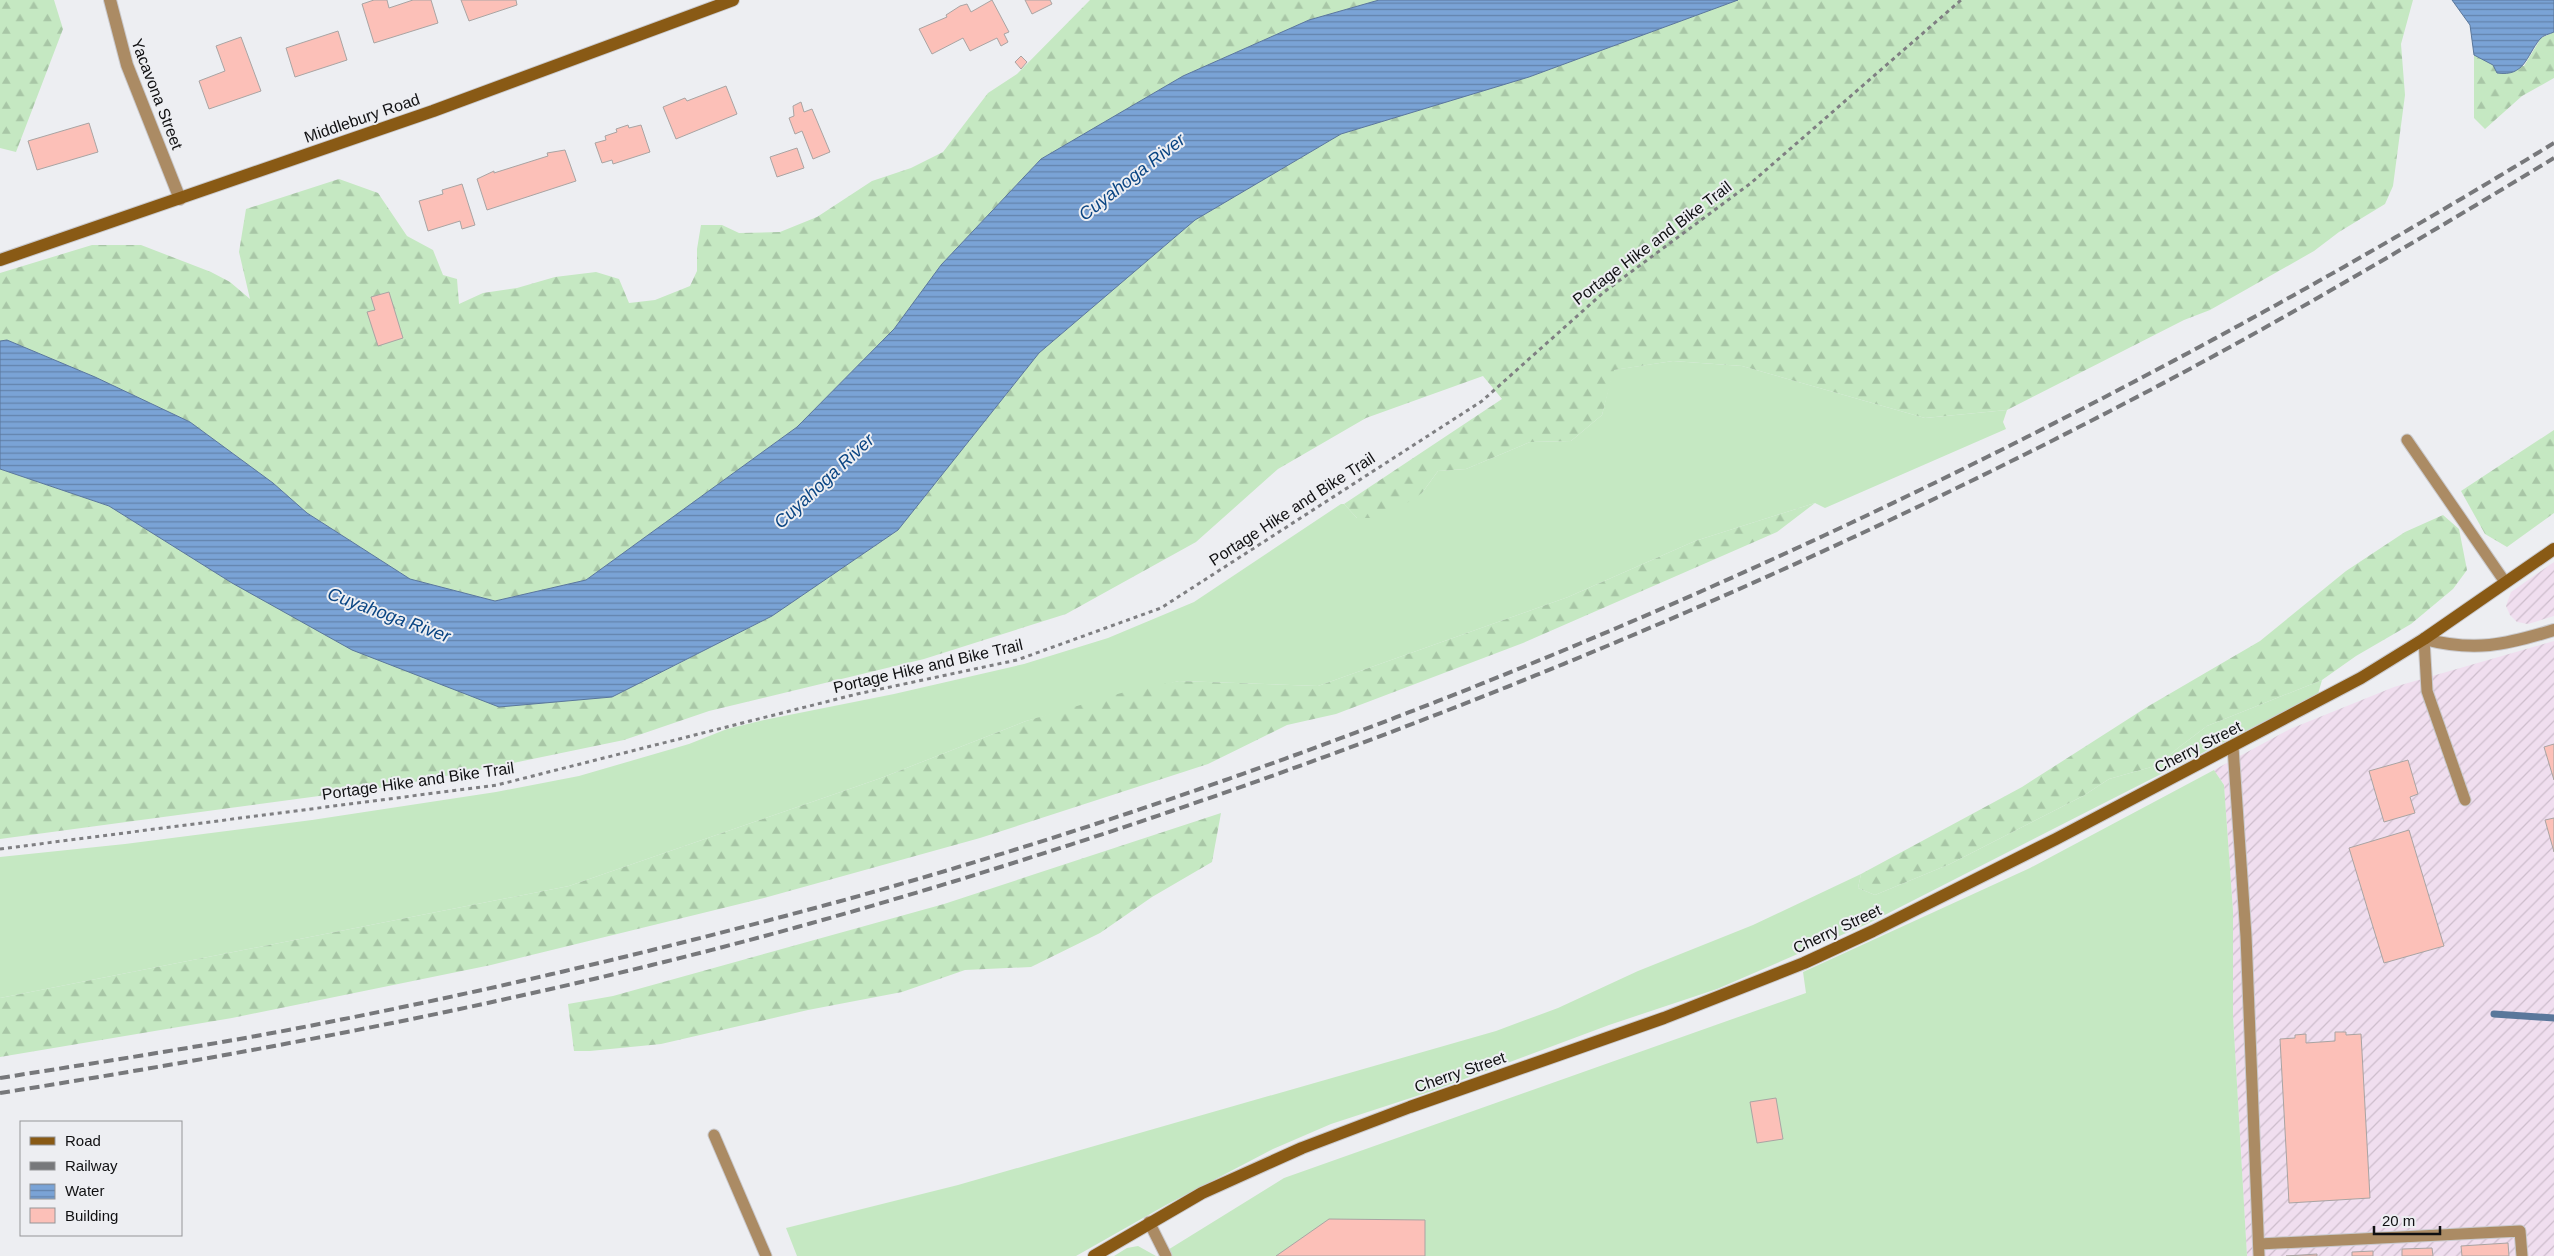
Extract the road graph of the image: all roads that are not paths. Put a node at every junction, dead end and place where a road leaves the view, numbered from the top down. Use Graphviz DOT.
graph roads {
  1 [pos="110,0"];
  2 [pos="733,0"];
  3 [pos="180,199"];
  4 [pos="0,260"];
  5 [pos="2406,440"];
  6 [pos="2554,548"];
  7 [pos="2505,582"];
  8 [pos="2554,630"];
  9 [pos="2424,639"];
  10 [pos="2233,747"];
  11 [pos="2465,800"];
  12 [pos="714,1135"];
  13 [pos="1149,1222"];
  14 [pos="2259,1244"];
  15 [pos="766,1256"];
  16 [pos="1094,1256"];
  17 [pos="1166,1256"];
  18 [pos="2260,1256"];
  19 [pos="2522,1256"];
  1 -- 3 [label="street, Yacavona Street"];
  2 -- 3 [label="street, Middlebury Road"];
  3 -- 4 [label="street, Middlebury Road"];
  5 -- 7 [label="lane"];
  6 -- 7 [label="street, Cherry Street"];
  7 -- 9 [label="street, Cherry Street"];
  8 -- 9 [label="street"];
  9 -- 10 [label="street, Cherry Street"];
  9 -- 11 [label="lane"];
  10 -- 13 [label="street, Cherry Street"];
  10 -- 14 [label="lane"];
  12 -- 15 [label="lane"];
  13 -- 16 [label="street, Cherry Street"];
  13 -- 17 [label="lane"];
  14 -- 18 [label="lane"];
  14 -- 19 [label="lane"];
}
